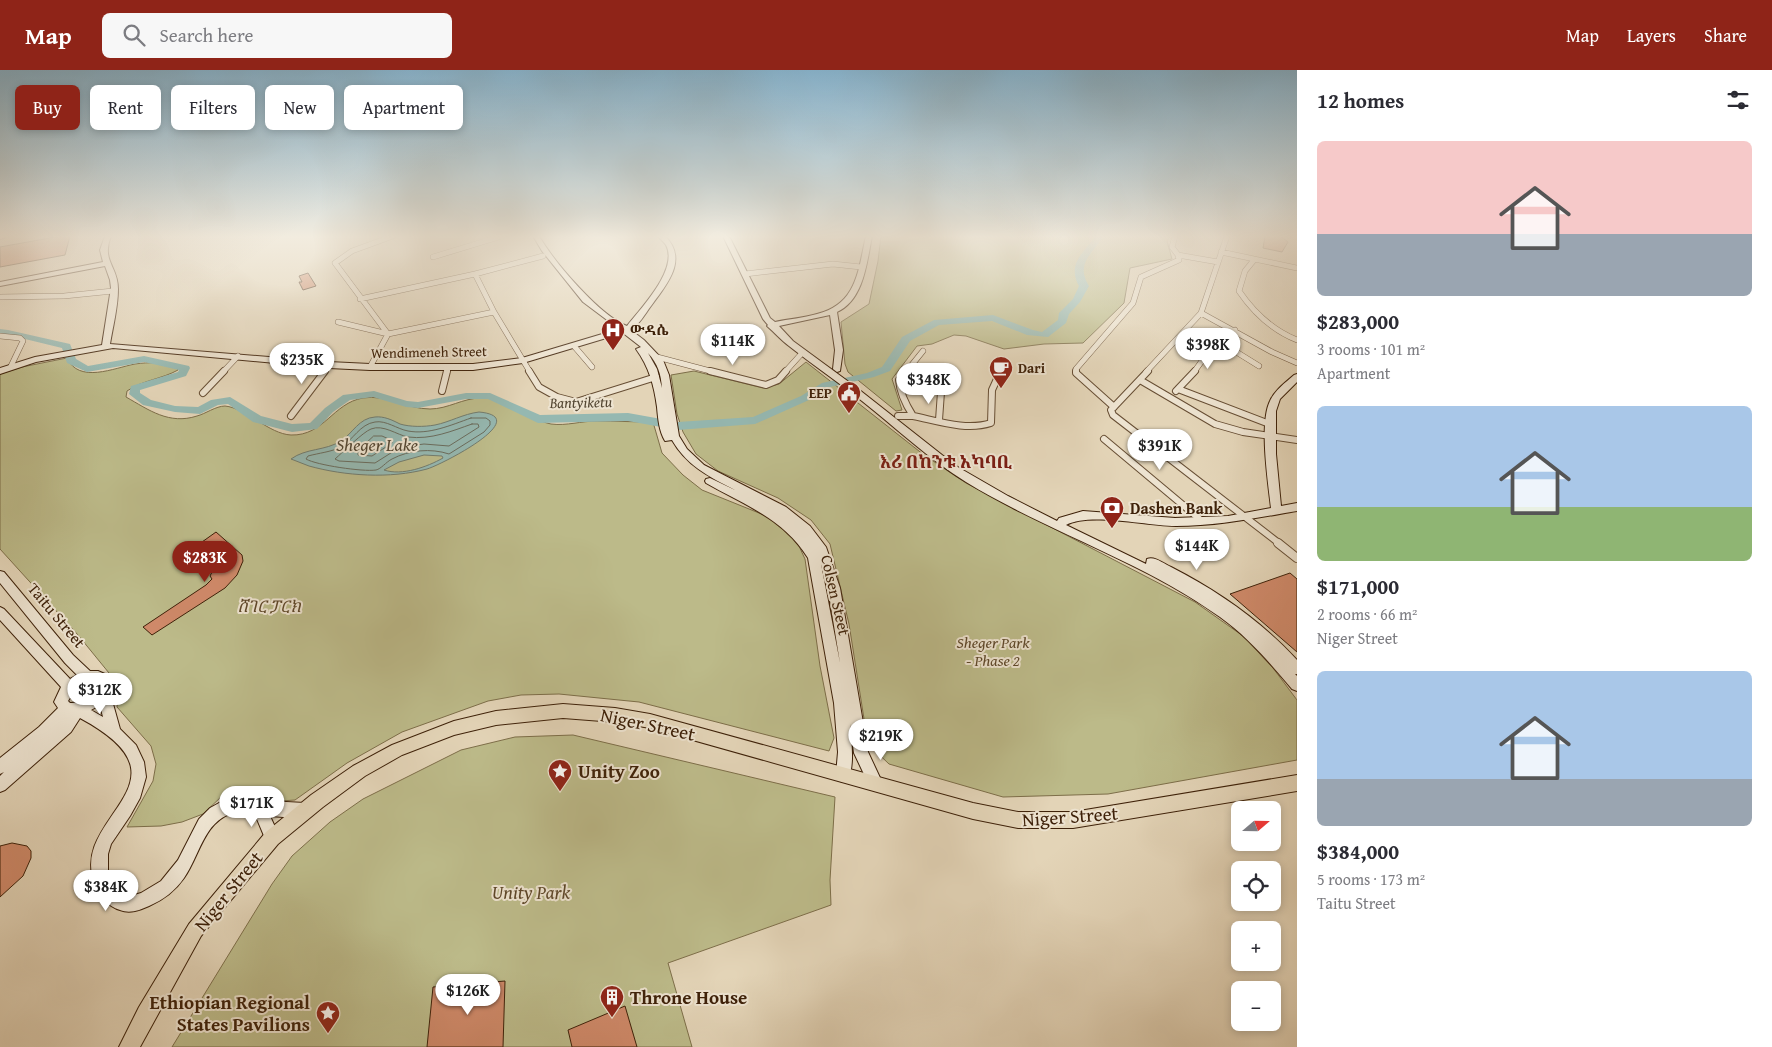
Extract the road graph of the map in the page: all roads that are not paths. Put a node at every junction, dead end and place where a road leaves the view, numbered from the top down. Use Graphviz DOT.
graph roads {
  1 [pos="13,282"];
  2 [pos="114,282"];
  3 [pos="348,282"];
  4 [pos="440,282"];
  5 [pos="479,282"];
  6 [pos="564,282"];
  7 [pos="570,282"];
  8 [pos="664,282"];
  9 [pos="749,282"];
  10 [pos="856,282"];
  11 [pos="1140,282"];
  12 [pos="1212,282"];
  13 [pos="1242,282"];
  14 [pos="0,284"];
  15 [pos="114,291"];
  16 [pos="0,297"];
  17 [pos="360,299"];
  18 [pos="833,311"];
  19 [pos="494,312"];
  20 [pos="1201,313"];
  21 [pos="801,319"];
  22 [pos="338,322"];
  23 [pos="775,325"];
  24 [pos="1235,330"];
  25 [pos="622,332"];
  26 [pos="787,332"];
  27 [pos="388,334"];
  28 [pos="0,336"];
  29 [pos="1218,340"];
  30 [pos="1297,340"];
  31 [pos="106,346"];
  32 [pos="574,346"];
  33 [pos="922,351"];
  34 [pos="803,352"];
  35 [pos="238,356"];
  36 [pos="657,357"];
  37 [pos="523,360"];
  38 [pos="1297,363"];
  39 [pos="329,365"];
  40 [pos="11,366"];
  41 [pos="1259,366"];
  42 [pos="370,367"];
  43 [pos="592,367"];
  44 [pos="448,368"];
  45 [pos="0,370"];
  46 [pos="838,372"];
  47 [pos="1297,376"];
  48 [pos="656,377"];
  49 [pos="1002,377"];
  50 [pos="1140,380"];
  51 [pos="857,389"];
  52 [pos="1178,389"];
  53 [pos="442,391"];
  54 [pos="941,392"];
  55 [pos="203,393"];
  56 [pos="1171,396"];
  57 [pos="665,405"];
  58 [pos="1114,407"];
  59 [pos="291,416"];
  60 [pos="898,416"];
  61 [pos="912,416"];
  62 [pos="939,420"];
  63 [pos="1272,425"];
  64 [pos="1271,436"];
  65 [pos="1104,439"];
  66 [pos="1297,440"];
  67 [pos="1297,506"];
  68 [pos="1276,510"];
  69 [pos="1243,516"];
  70 [pos="1202,521"];
  71 [pos="1061,524"];
  72 [pos="810,540"];
  73 [pos="1297,558"];
  74 [pos="0,575"];
  75 [pos="1204,595"];
  76 [pos="0,612"];
  77 [pos="1297,670"];
  78 [pos="87,677"];
  79 [pos="1297,685"];
  80 [pos="69,687"];
  81 [pos="102,693"];
  82 [pos="72,709"];
  83 [pos="114,731"];
  84 [pos="0,768"];
  85 [pos="843,775"];
  86 [pos="875,782"];
  87 [pos="1295,784"];
  88 [pos="0,785"];
  89 [pos="259,807"];
  90 [pos="305,810"];
  91 [pos="272,838"];
  92 [pos="129,1047"];
  1 -- 14 [label="main road"];
  2 -- 15 [label="main road"];
  3 -- 17 [label="street"];
  4 -- 17 [label="street"];
  5 -- 19 [label="street"];
  6 -- 25 [label="main road"];
  7 -- 25 [label="main road"];
  8 -- 25 [label="main road"];
  9 -- 23 [label="main road"];
  10 -- 18 [label="main road"];
  11 -- 58 [label="street"];
  12 -- 20 [label="street"];
  13 -- 30 [label="street"];
  15 -- 16 [label="street"];
  15 -- 31 [label="main road"];
  17 -- 27 [label="street"];
  18 -- 21 [label="main road"];
  18 -- 46 [label="main road"];
  19 -- 27 [label="street"];
  19 -- 37 [label="street"];
  20 -- 24 [label="street"];
  20 -- 50 [label="street"];
  21 -- 23 [label="main road"];
  21 -- 26 [label="main road"];
  22 -- 27 [label="street"];
  23 -- 26 [label="main road"];
  23 -- 34 [label="main road"];
  24 -- 29 [label="street"];
  24 -- 38 [label="street"];
  25 -- 32 [label="main road, Wendimeneh Street"];
  25 -- 36 [label="main road"];
  25 -- 48 [label="main road"];
  26 -- 46 [label="main road"];
  27 -- 42 [label="street"];
  28 -- 40 [label="street"];
  29 -- 41 [label="street"];
  29 -- 52 [label="street"];
  31 -- 35 [label="main road, Wendimeneh Street"];
  31 -- 40 [label="main road, Wendimeneh Street"];
  32 -- 37 [label="main road, Wendimeneh Street"];
  32 -- 43 [label="street"];
  33 -- 61 [label="street"];
  34 -- 36 [label="street"];
  34 -- 46 [label="main road"];
  35 -- 39 [label="main road, Wendimeneh Street"];
  35 -- 55 [label="street"];
  36 -- 57 [label="main road"];
  37 -- 44 [label="main road, Wendimeneh Street"];
  37 -- 48 [label="street"];
  39 -- 42 [label="main road, Wendimeneh Street"];
  39 -- 59 [label="street"];
  40 -- 45 [label="main road, Wendimeneh Street"];
  42 -- 44 [label="main road, Wendimeneh Street"];
  44 -- 53 [label="street"];
  46 -- 51 [label="main road"];
  47 -- 63 [label="main road"];
  48 -- 57 [label="main road"];
  49 -- 62 [label="street"];
  50 -- 56 [label="street"];
  50 -- 58 [label="street"];
  51 -- 60 [label="main road"];
  51 -- 71 [label="main road"];
  52 -- 56 [label="street"];
  52 -- 63 [label="street"];
  54 -- 62 [label="street"];
  56 -- 64 [label="street"];
  57 -- 72 [label="main road, Colsen Steet"];
  58 -- 69 [label="street"];
  60 -- 61 [label="street"];
  60 -- 71 [label="main road"];
  61 -- 62 [label="street"];
  63 -- 64 [label="main road"];
  64 -- 66 [label="street"];
  64 -- 68 [label="main road"];
  65 -- 70 [label="street"];
  67 -- 68 [label="main road"];
  68 -- 69 [label="main road"];
  69 -- 70 [label="main road"];
  69 -- 73 [label="street"];
  70 -- 71 [label="main road"];
  71 -- 75 [label="main road"];
  72 -- 85 [label="main road, Colsen Steet"];
  72 -- 86 [label="main road"];
  74 -- 78 [label="main road, Taitu Street"];
  75 -- 77 [label="main road"];
  75 -- 79 [label="main road"];
  76 -- 80 [label="main road"];
  78 -- 80 [label="main road"];
  78 -- 81 [label="main road, Taitu Street"];
  80 -- 82 [label="main road"];
  81 -- 82 [label="main road"];
  81 -- 83 [label="main road"];
  82 -- 83 [label="main road"];
  82 -- 84 [label="main road"];
  82 -- 88 [label="main road"];
  83 -- 89 [label="main road"];
  85 -- 86 [label="main road, Niger Street"];
  85 -- 90 [label="main road, Niger Street"];
  86 -- 87 [label="main road, Niger Street"];
  89 -- 90 [label="main road"];
  89 -- 91 [label="main road"];
  90 -- 91 [label="main road, Niger Street"];
  91 -- 92 [label="main road, Niger Street"];
}
